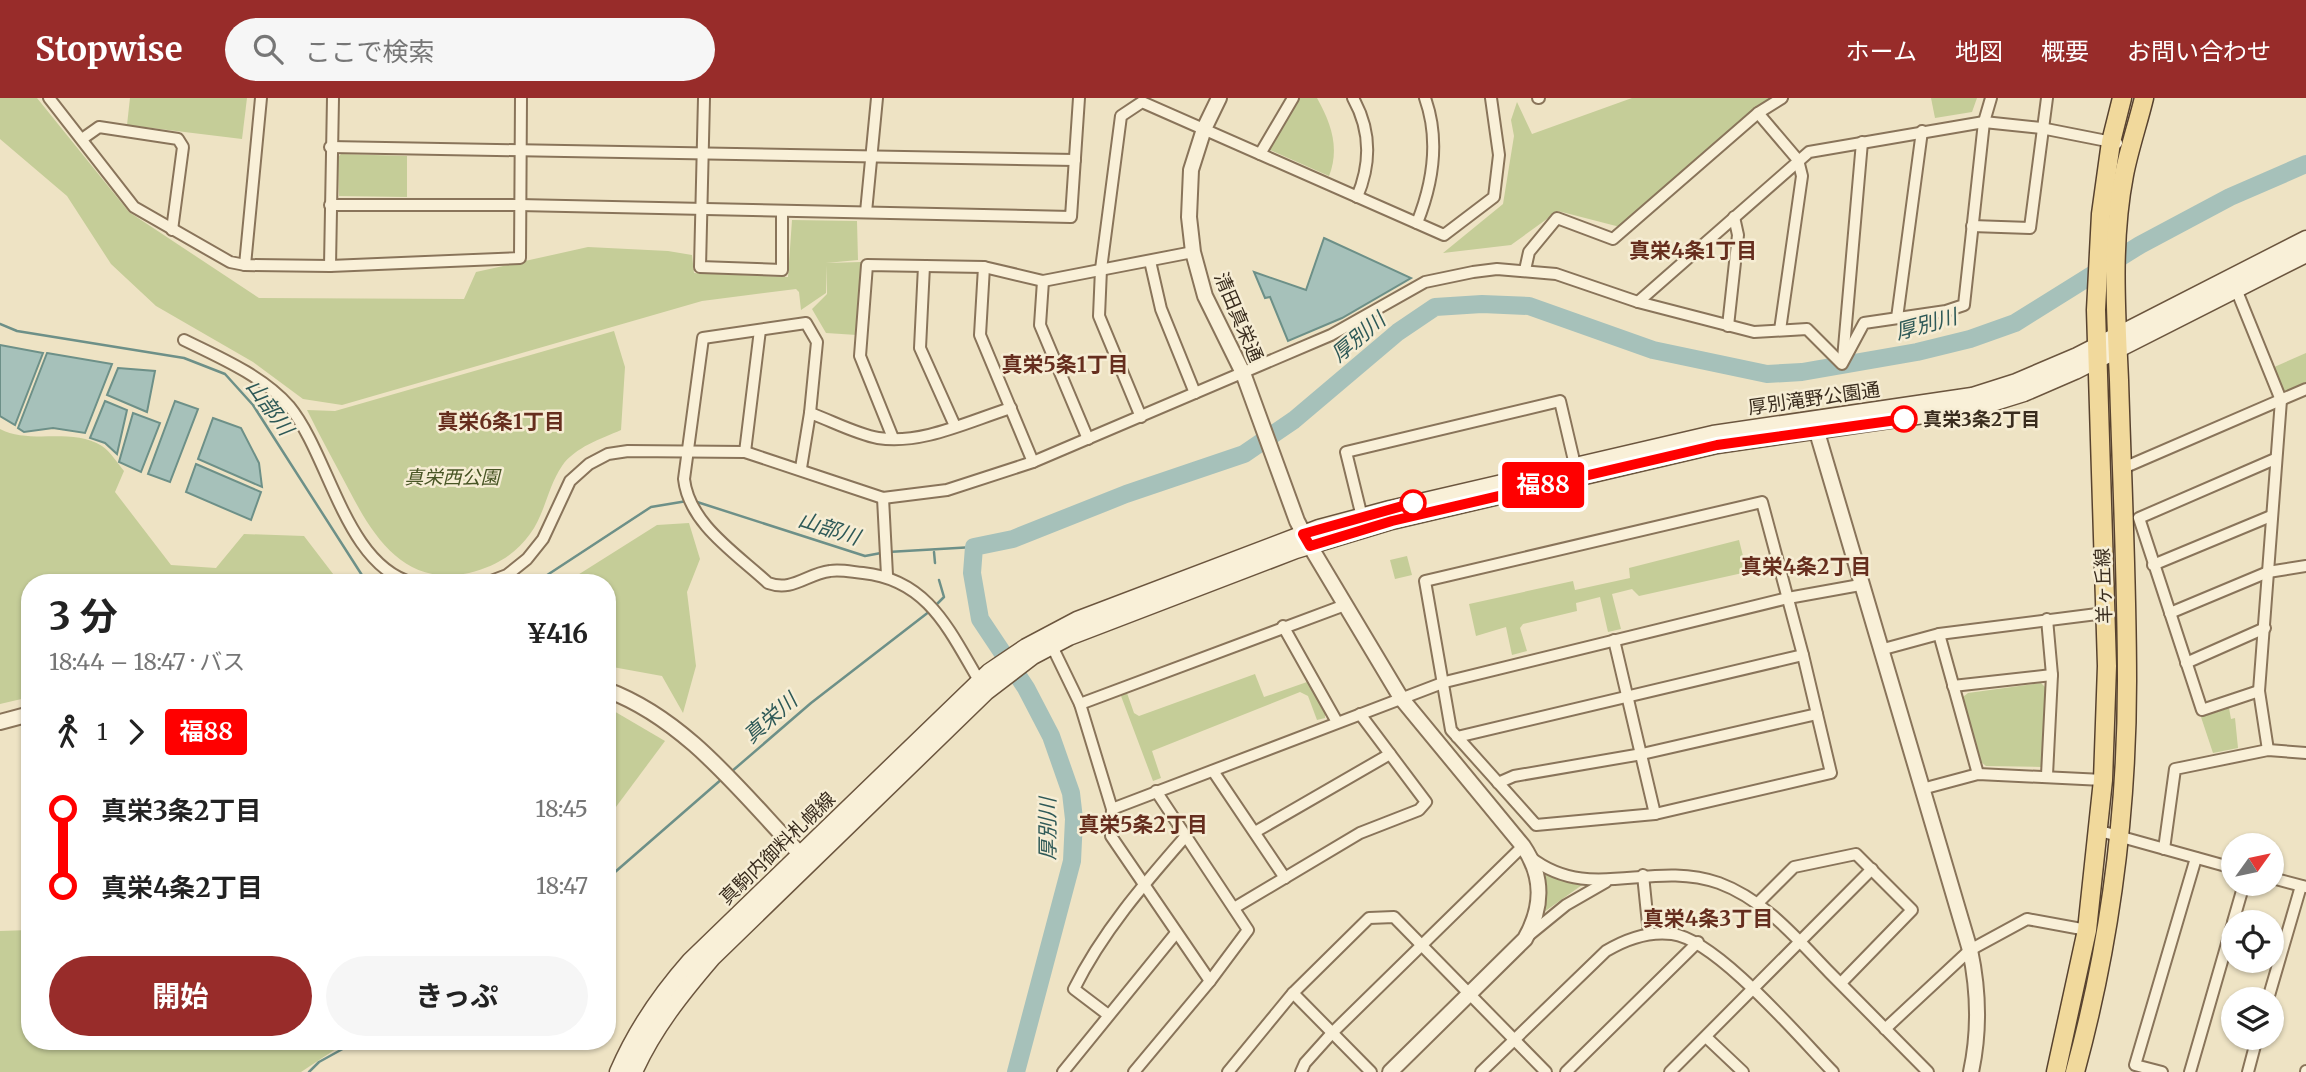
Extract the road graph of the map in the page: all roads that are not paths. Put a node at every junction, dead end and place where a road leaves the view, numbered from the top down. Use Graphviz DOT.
graph roads {
  1 [pos="49,98"];
  2 [pos="261,98"];
  3 [pos="332,98"];
  4 [pos="522,98"];
  5 [pos="704,98"];
  6 [pos="877,98"];
  7 [pos="1079,98"];
  8 [pos="1219,98"];
  9 [pos="1293,98"];
  10 [pos="1353,98"];
  11 [pos="1425,98"];
  12 [pos="1491,98"];
  13 [pos="1782,98"];
  14 [pos="1991,98"];
  15 [pos="2047,98"];
  16 [pos="2122,98"];
  17 [pos="2144,98"];
  18 [pos="1758,113"];
  19 [pos="1984,122"];
  20 [pos="2041,128"];
  21 [pos="1204,129"];
  22 [pos="1922,131"];
  23 [pos="82,139"];
  24 [pos="1862,142"];
  25 [pos="2111,142"];
  26 [pos="2132,145"];
  27 [pos="330,147"];
  28 [pos="520,151"];
  29 [pos="702,154"];
  30 [pos="1260,154"];
  31 [pos="871,156"];
  32 [pos="1075,160"];
  33 [pos="1798,160"];
  34 [pos="1357,197"];
  35 [pos="330,205"];
  36 [pos="519,205"];
  37 [pos="699,209"];
  38 [pos="782,211"];
  39 [pos="866,212"];
  40 [pos="1734,217"];
  41 [pos="1417,223"];
  42 [pos="1972,226"];
  43 [pos="172,230"];
  44 [pos="2306,239"];
  45 [pos="1193,252"];
  46 [pos="2306,254"];
  47 [pos="1150,261"];
  48 [pos="245,265"];
  49 [pos="330,266"];
  50 [pos="924,267"];
  51 [pos="984,267"];
  52 [pos="1101,269"];
  53 [pos="1525,270"];
  54 [pos="1043,281"];
  55 [pos="2236,289"];
  56 [pos="1638,302"];
  57 [pos="1897,318"];
  58 [pos="1728,326"];
  59 [pos="760,330"];
  60 [pos="1780,330"];
  61 [pos="184,340"];
  62 [pos="2117,341"];
  63 [pos="2096,352"];
  64 [pos="1842,364"];
  65 [pos="1243,373"];
  66 [pos="2306,389"];
  67 [pos="1195,393"];
  68 [pos="2281,400"];
  69 [pos="1011,408"];
  70 [pos="810,413"];
  71 [pos="1141,417"];
  72 [pos="955,426"];
  73 [pos="1815,426"];
  74 [pos="893,438"];
  75 [pos="1088,439"];
  76 [pos="688,451"];
  77 [pos="745,452"];
  78 [pos="2275,458"];
  79 [pos="1033,462"];
  80 [pos="1575,465"];
  81 [pos="801,468"];
  82 [pos="2121,469"];
  83 [pos="883,498"];
  84 [pos="2271,516"];
  85 [pos="1362,517"];
  86 [pos="1307,540"];
  87 [pos="2153,565"];
  88 [pos="2306,566"];
  89 [pos="887,571"];
  90 [pos="2268,572"];
  91 [pos="396,574"];
  92 [pos="508,574"];
  93 [pos="1860,585"];
  94 [pos="1788,598"];
  95 [pos="1345,605"];
  96 [pos="2105,613"];
  97 [pos="2170,614"];
  98 [pos="2047,619"];
  99 [pos="1283,626"];
  100 [pos="2264,628"];
  101 [pos="1939,634"];
  102 [pos="1049,640"];
  103 [pos="1614,640"];
  104 [pos="1880,650"];
  105 [pos="1803,655"];
  106 [pos="2186,663"];
  107 [pos="2052,674"];
  108 [pos="988,682"];
  109 [pos="1445,682"];
  110 [pos="1953,686"];
  111 [pos="2259,691"];
  112 [pos="616,694"];
  113 [pos="1628,695"];
  114 [pos="1401,698"];
  115 [pos="1080,704"];
  116 [pos="1360,714"];
  117 [pos="1817,714"];
  118 [pos="21,716"];
  119 [pos="0,722"];
  120 [pos="1337,722"];
  121 [pos="1457,737"];
  122 [pos="2268,750"];
  123 [pos="2306,753"];
  124 [pos="1390,754"];
  125 [pos="1642,754"];
  126 [pos="1213,771"];
  127 [pos="1978,774"];
  128 [pos="2048,775"];
  129 [pos="2103,779"];
  130 [pos="1498,783"];
  131 [pos="1922,789"];
  132 [pos="1156,791"];
  133 [pos="1112,808"];
  134 [pos="1655,814"];
  135 [pos="2100,831"];
  136 [pos="1255,832"];
  137 [pos="1185,836"];
  138 [pos="2119,836"];
  139 [pos="2164,849"];
  140 [pos="1526,852"];
  141 [pos="804,858"];
  142 [pos="2196,858"];
  143 [pos="2221,865"];
  144 [pos="1872,869"];
  145 [pos="1643,875"];
  146 [pos="1285,878"];
  147 [pos="2284,881"];
  148 [pos="1606,882"];
  149 [pos="1143,885"];
  150 [pos="2303,887"];
  151 [pos="1758,903"];
  152 [pos="1234,908"];
  153 [pos="2087,930"];
  154 [pos="1176,933"];
  155 [pos="1649,934"];
  156 [pos="1525,939"];
  157 [pos="1698,942"];
  158 [pos="1801,943"];
  159 [pos="1422,946"];
  160 [pos="1970,950"];
  161 [pos="2221,965"];
  162 [pos="1210,981"];
  163 [pos="1840,983"];
  164 [pos="2273,987"];
  165 [pos="1753,991"];
  166 [pos="1293,993"];
  167 [pos="1470,993"];
  168 [pos="1107,1014"];
  169 [pos="1885,1029"];
  170 [pos="1332,1033"];
  171 [pos="1706,1037"];
  172 [pos="1515,1039"];
  173 [pos="2254,1050"];
  174 [pos="1919,1063"];
  175 [pos="618,1072"];
  176 [pos="634,1072"];
  177 [pos="1063,1072"];
  178 [pos="1134,1072"];
  179 [pos="1228,1072"];
  180 [pos="1301,1072"];
  181 [pos="1371,1072"];
  182 [pos="1390,1072"];
  183 [pos="1482,1072"];
  184 [pos="1546,1072"];
  185 [pos="1566,1072"];
  186 [pos="1670,1072"];
  187 [pos="1742,1072"];
  188 [pos="1833,1072"];
  189 [pos="1911,1072"];
  190 [pos="1928,1072"];
  191 [pos="1971,1072"];
  192 [pos="2056,1072"];
  193 [pos="2076,1072"];
  194 [pos="2162,1072"];
  195 [pos="2190,1072"];
  196 [pos="2248,1072"];
  1 -- 23 [label="street"];
  2 -- 48 [label="street"];
  3 -- 27 [label="street"];
  4 -- 28 [label="street"];
  5 -- 29 [label="street"];
  6 -- 31 [label="street"];
  7 -- 32 [label="street"];
  8 -- 21 [label="street, 清田真栄通"];
  9 -- 30 [label="street"];
  10 -- 34 [label="street"];
  11 -- 41 [label="street"];
  12 -- 41 [label="street"];
  13 -- 18 [label="street"];
  14 -- 19 [label="street"];
  15 -- 20 [label="street"];
  16 -- 25 [label="main road, 羊ヶ丘線"];
  17 -- 26 [label="main road, 羊ヶ丘線"];
  18 -- 33 [label="street"];
  18 -- 53 [label="street"];
  19 -- 20 [label="street"];
  19 -- 22 [label="street"];
  19 -- 42 [label="street"];
  20 -- 25 [label="street"];
  20 -- 42 [label="street"];
  21 -- 30 [label="street"];
  21 -- 45 [label="street, 清田真栄通"];
  21 -- 52 [label="street"];
  22 -- 24 [label="street"];
  22 -- 57 [label="street"];
  23 -- 43 [label="street"];
  23 -- 43 [label="street"];
  24 -- 33 [label="street"];
  24 -- 64 [label="street"];
  25 -- 26 [label="street"];
  25 -- 63 [label="main road, 羊ヶ丘線"];
  26 -- 62 [label="main road, 羊ヶ丘線"];
  27 -- 28 [label="street"];
  27 -- 35 [label="street"];
  28 -- 29 [label="street"];
  28 -- 36 [label="street"];
  29 -- 31 [label="street"];
  29 -- 37 [label="street"];
  30 -- 34 [label="street"];
  31 -- 32 [label="street"];
  31 -- 39 [label="street"];
  32 -- 39 [label="street"];
  33 -- 40 [label="street"];
  33 -- 60 [label="street"];
  34 -- 41 [label="street"];
  35 -- 36 [label="street"];
  35 -- 49 [label="street"];
  36 -- 37 [label="street"];
  36 -- 49 [label="street"];
  37 -- 38 [label="street"];
  37 -- 38 [label="street"];
  38 -- 39 [label="street"];
  40 -- 56 [label="street"];
  40 -- 58 [label="street"];
  42 -- 57 [label="street"];
  43 -- 48 [label="street"];
  44 -- 62 [label="main road, 厚別滝野公園通"];
  45 -- 47 [label="street"];
  45 -- 65 [label="street, 清田真栄通"];
  46 -- 55 [label="main road, 厚別滝野公園通"];
  47 -- 52 [label="street"];
  47 -- 67 [label="street"];
  48 -- 49 [label="street"];
  50 -- 51 [label="street"];
  50 -- 72 [label="street"];
  50 -- 74 [label="street"];
  51 -- 54 [label="street"];
  51 -- 69 [label="street"];
  52 -- 54 [label="street"];
  52 -- 71 [label="street"];
  53 -- 56 [label="street"];
  53 -- 65 [label="street"];
  54 -- 75 [label="street"];
  55 -- 62 [label="main road, 厚別滝野公園通"];
  55 -- 68 [label="street"];
  56 -- 58 [label="street"];
  57 -- 64 [label="street"];
  58 -- 60 [label="street"];
  59 -- 70 [label="street"];
  59 -- 76 [label="street"];
  59 -- 77 [label="street"];
  60 -- 64 [label="street"];
  61 -- 91 [label="street"];
  62 -- 63 [label="main road, 厚別滝野公園通"];
  62 -- 82 [label="main road, 羊ヶ丘線"];
  63 -- 73 [label="main road, 厚別滝野公園通"];
  63 -- 96 [label="main road, 羊ヶ丘線"];
  65 -- 67 [label="street"];
  65 -- 86 [label="street, 清田真栄通"];
  66 -- 68 [label="street"];
  67 -- 71 [label="street"];
  68 -- 78 [label="street"];
  68 -- 82 [label="street"];
  69 -- 72 [label="street"];
  69 -- 79 [label="street"];
  70 -- 74 [label="street"];
  70 -- 81 [label="street"];
  71 -- 75 [label="street"];
  72 -- 74 [label="street"];
  73 -- 80 [label="main road, 厚別滝野公園通"];
  73 -- 86 [label="main road, 厚別滝野公園通"];
  73 -- 93 [label="street"];
  75 -- 79 [label="street"];
  76 -- 77 [label="street"];
  76 -- 89 [label="street"];
  76 -- 92 [label="street"];
  77 -- 81 [label="street"];
  78 -- 84 [label="street"];
  78 -- 87 [label="street"];
  79 -- 83 [label="street"];
  80 -- 85 [label="main road, 厚別滝野公園通"];
  80 -- 85 [label="street"];
  81 -- 83 [label="street"];
  82 -- 138 [label="main road, 羊ヶ丘線"];
  83 -- 89 [label="street"];
  84 -- 87 [label="street"];
  84 -- 90 [label="street"];
  85 -- 86 [label="main road, 厚別滝野公園通"];
  86 -- 95 [label="street, 清田真栄通"];
  86 -- 102 [label="main road, 真駒内御料札幌線"];
  87 -- 97 [label="street"];
  88 -- 90 [label="street"];
  89 -- 108 [label="street"];
  90 -- 97 [label="street"];
  90 -- 100 [label="street"];
  93 -- 94 [label="street"];
  93 -- 104 [label="street"];
  94 -- 103 [label="street"];
  94 -- 105 [label="street"];
  94 -- 109 [label="street"];
  95 -- 99 [label="street"];
  95 -- 114 [label="street, 清田真栄通"];
  96 -- 98 [label="street"];
  96 -- 129 [label="main road, 羊ヶ丘線"];
  97 -- 106 [label="street"];
  98 -- 101 [label="street"];
  98 -- 107 [label="street"];
  99 -- 115 [label="street"];
  99 -- 120 [label="street"];
  100 -- 106 [label="street"];
  100 -- 111 [label="street"];
  101 -- 104 [label="street"];
  101 -- 110 [label="street"];
  102 -- 108 [label="main road, 真駒内御料札幌線"];
  102 -- 115 [label="street"];
  103 -- 109 [label="street"];
  103 -- 113 [label="street"];
  104 -- 131 [label="street"];
  105 -- 113 [label="street"];
  105 -- 117 [label="street"];
  106 -- 111 [label="street"];
  107 -- 110 [label="street"];
  107 -- 128 [label="street"];
  108 -- 141 [label="main road, 真駒内御料札幌線"];
  109 -- 114 [label="street"];
  109 -- 121 [label="street"];
  110 -- 127 [label="street"];
  111 -- 122 [label="street"];
  112 -- 141 [label="street"];
  113 -- 121 [label="street"];
  113 -- 125 [label="street"];
  114 -- 116 [label="street"];
  114 -- 140 [label="street, 清田真栄通"];
  115 -- 133 [label="street"];
  116 -- 120 [label="street"];
  116 -- 124 [label="street"];
  117 -- 125 [label="street"];
  117 -- 134 [label="street"];
  118 -- 119 [label="street"];
  120 -- 126 [label="street"];
  121 -- 130 [label="street"];
  122 -- 123 [label="street"];
  122 -- 139 [label="street"];
  124 -- 136 [label="street"];
  124 -- 146 [label="street"];
  125 -- 130 [label="street"];
  125 -- 134 [label="street"];
  126 -- 132 [label="street"];
  126 -- 136 [label="street"];
  127 -- 128 [label="street"];
  127 -- 131 [label="street"];
  128 -- 129 [label="street"];
  129 -- 135 [label="main road, 羊ヶ丘線"];
  130 -- 134 [label="street"];
  131 -- 160 [label="street"];
  132 -- 133 [label="street"];
  132 -- 137 [label="street"];
  133 -- 149 [label="street"];
  135 -- 138 [label="street"];
  135 -- 153 [label="main road, 羊ヶ丘線"];
  136 -- 146 [label="street"];
  137 -- 149 [label="street"];
  137 -- 152 [label="street"];
  138 -- 139 [label="street"];
  138 -- 193 [label="main road, 羊ヶ丘線"];
  139 -- 142 [label="street"];
  140 -- 148 [label="street"];
  140 -- 156 [label="street"];
  140 -- 159 [label="street"];
  141 -- 175 [label="main road, 真駒内御料札幌線"];
  141 -- 176 [label="main road, 真駒内御料札幌線"];
  142 -- 143 [label="street"];
  142 -- 194 [label="street"];
  144 -- 151 [label="street"];
  144 -- 158 [label="street"];
  144 -- 163 [label="street"];
  145 -- 148 [label="street"];
  145 -- 151 [label="street"];
  145 -- 155 [label="street"];
  146 -- 152 [label="street"];
  147 -- 150 [label="street"];
  148 -- 156 [label="street"];
  149 -- 154 [label="street"];
  149 -- 168 [label="street"];
  150 -- 164 [label="street"];
  151 -- 158 [label="street"];
  152 -- 162 [label="street"];
  153 -- 160 [label="street"];
  153 -- 192 [label="main road, 羊ヶ丘線"];
  154 -- 162 [label="street"];
  154 -- 168 [label="street"];
  155 -- 157 [label="street"];
  155 -- 172 [label="street"];
  156 -- 167 [label="street"];
  157 -- 165 [label="street"];
  157 -- 185 [label="street"];
  158 -- 163 [label="street"];
  158 -- 165 [label="street"];
  159 -- 166 [label="street"];
  159 -- 167 [label="street"];
  159 -- 170 [label="street"];
  160 -- 169 [label="street"];
  160 -- 191 [label="street"];
  161 -- 195 [label="street"];
  162 -- 178 [label="street"];
  163 -- 169 [label="street"];
  165 -- 171 [label="street"];
  165 -- 188 [label="street"];
  166 -- 170 [label="street"];
  166 -- 179 [label="street"];
  167 -- 172 [label="street"];
  167 -- 182 [label="street"];
  168 -- 177 [label="street"];
  169 -- 174 [label="street"];
  170 -- 180 [label="street"];
  170 -- 181 [label="street"];
  171 -- 186 [label="street"];
  171 -- 187 [label="street"];
  172 -- 183 [label="street"];
  172 -- 184 [label="street"];
  173 -- 196 [label="street"];
  174 -- 189 [label="street"];
  174 -- 190 [label="street"];
}
